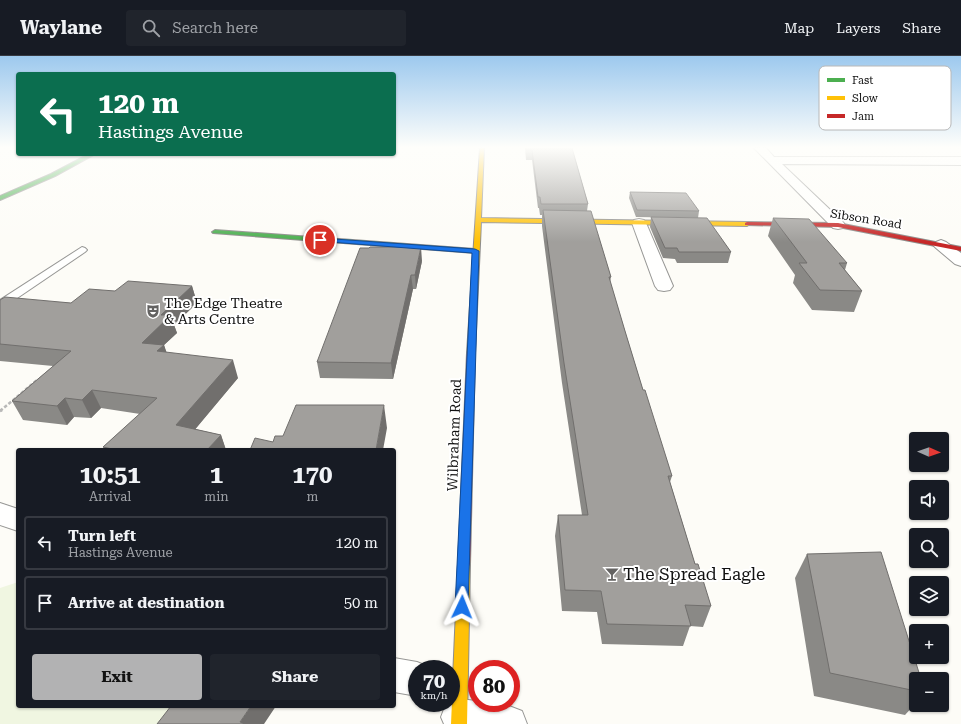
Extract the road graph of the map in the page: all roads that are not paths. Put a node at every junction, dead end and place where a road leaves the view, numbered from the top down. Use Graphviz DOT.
graph roads {
  1 [pos="43,179"];
  2 [pos="480,179"];
  3 [pos="791,179"];
  4 [pos="0,198"];
  5 [pos="478,220"];
  6 [pos="639,223"];
  7 [pos="838,225"];
  8 [pos="215,232"];
  9 [pos="940,245"];
  10 [pos="961,249"];
  11 [pos="82,250"];
  12 [pos="475,251"];
  13 [pos="961,262"];
  14 [pos="664,286"];
  15 [pos="0,305"];
  16 [pos="0,514"];
  17 [pos="16,519"];
  18 [pos="459,660"];
  19 [pos="396,675"];
  20 [pos="408,677"];
  21 [pos="460,703"];
  22 [pos="509,724"];
  1 -- 4 [label="main road"];
  2 -- 5 [label="main road, Wilbraham Road"];
  3 -- 7 [label="street"];
  5 -- 6 [label="main road, Sibson Road"];
  5 -- 12 [label="main road, Wilbraham Road"];
  6 -- 7 [label="main road, Sibson Road"];
  6 -- 14 [label="street"];
  7 -- 9 [label="main road, Sibson Road"];
  8 -- 12 [label="main road"];
  9 -- 10 [label="main road, Sibson Road"];
  9 -- 13 [label="street"];
  11 -- 15 [label="lane"];
  12 -- 18 [label="main road, Wilbraham Road"];
  16 -- 17 [label="street"];
  19 -- 20 [label="street"];
  21 -- 22 [label="street"];
}
